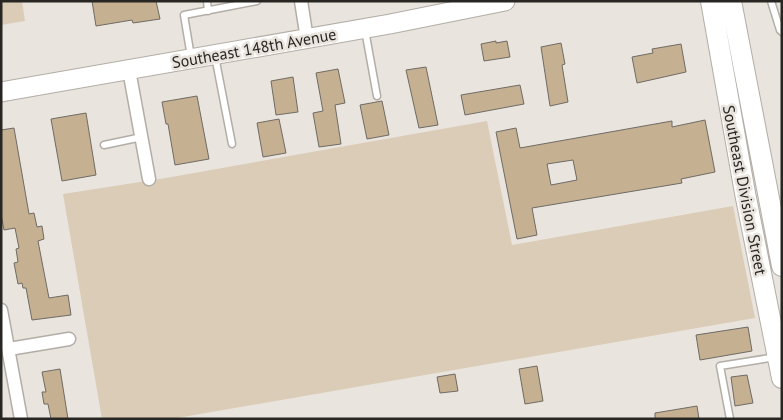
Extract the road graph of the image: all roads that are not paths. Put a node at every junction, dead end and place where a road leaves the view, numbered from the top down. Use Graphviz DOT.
graph roads {
  1 [pos="207,1"];
  2 [pos="257,1"];
  3 [pos="301,1"];
  4 [pos="505,1"];
  5 [pos="711,1"];
  6 [pos="732,1"];
  7 [pos="771,1"];
  8 [pos="208,11"];
  9 [pos="365,28"];
  10 [pos="782,32"];
  11 [pos="307,39"];
  12 [pos="215,55"];
  13 [pos="192,59"];
  14 [pos="129,70"];
  15 [pos="1,92"];
  16 [pos="377,96"];
  17 [pos="142,137"];
  18 [pos="232,144"];
  19 [pos="104,145"];
  20 [pos="149,179"];
  21 [pos="782,266"];
  22 [pos="1,310"];
  23 [pos="69,339"];
  24 [pos="9,349"];
  25 [pos="777,357"];
  26 [pos="782,378"];
  27 [pos="21,419"];
  28 [pos="730,419"];
  1 -- 8 [label="lane"];
  2 -- 8 [label="lane"];
  3 -- 11 [label="street"];
  4 -- 9 [label="main road, Southeast 148th Avenue"];
  5 -- 25 [label="main road, Southeast Division Street"];
  6 -- 21 [label="main road, Southeast Division Street"];
  7 -- 10 [label="lane"];
  8 -- 13 [label="lane"];
  9 -- 11 [label="main road, Southeast 148th Avenue"];
  9 -- 16 [label="lane"];
  11 -- 12 [label="main road, Southeast 148th Avenue"];
  12 -- 13 [label="main road, Southeast 148th Avenue"];
  12 -- 18 [label="lane"];
  13 -- 14 [label="main road, Southeast 148th Avenue"];
  14 -- 15 [label="main road, Southeast 148th Avenue"];
  14 -- 17 [label="street"];
  17 -- 19 [label="lane"];
  17 -- 20 [label="street"];
  22 -- 24 [label="street"];
  23 -- 24 [label="street"];
  24 -- 27 [label="street"];
  25 -- 26 [label="main road, Southeast Division Street"];
  25 -- 28 [label="lane"];
}
